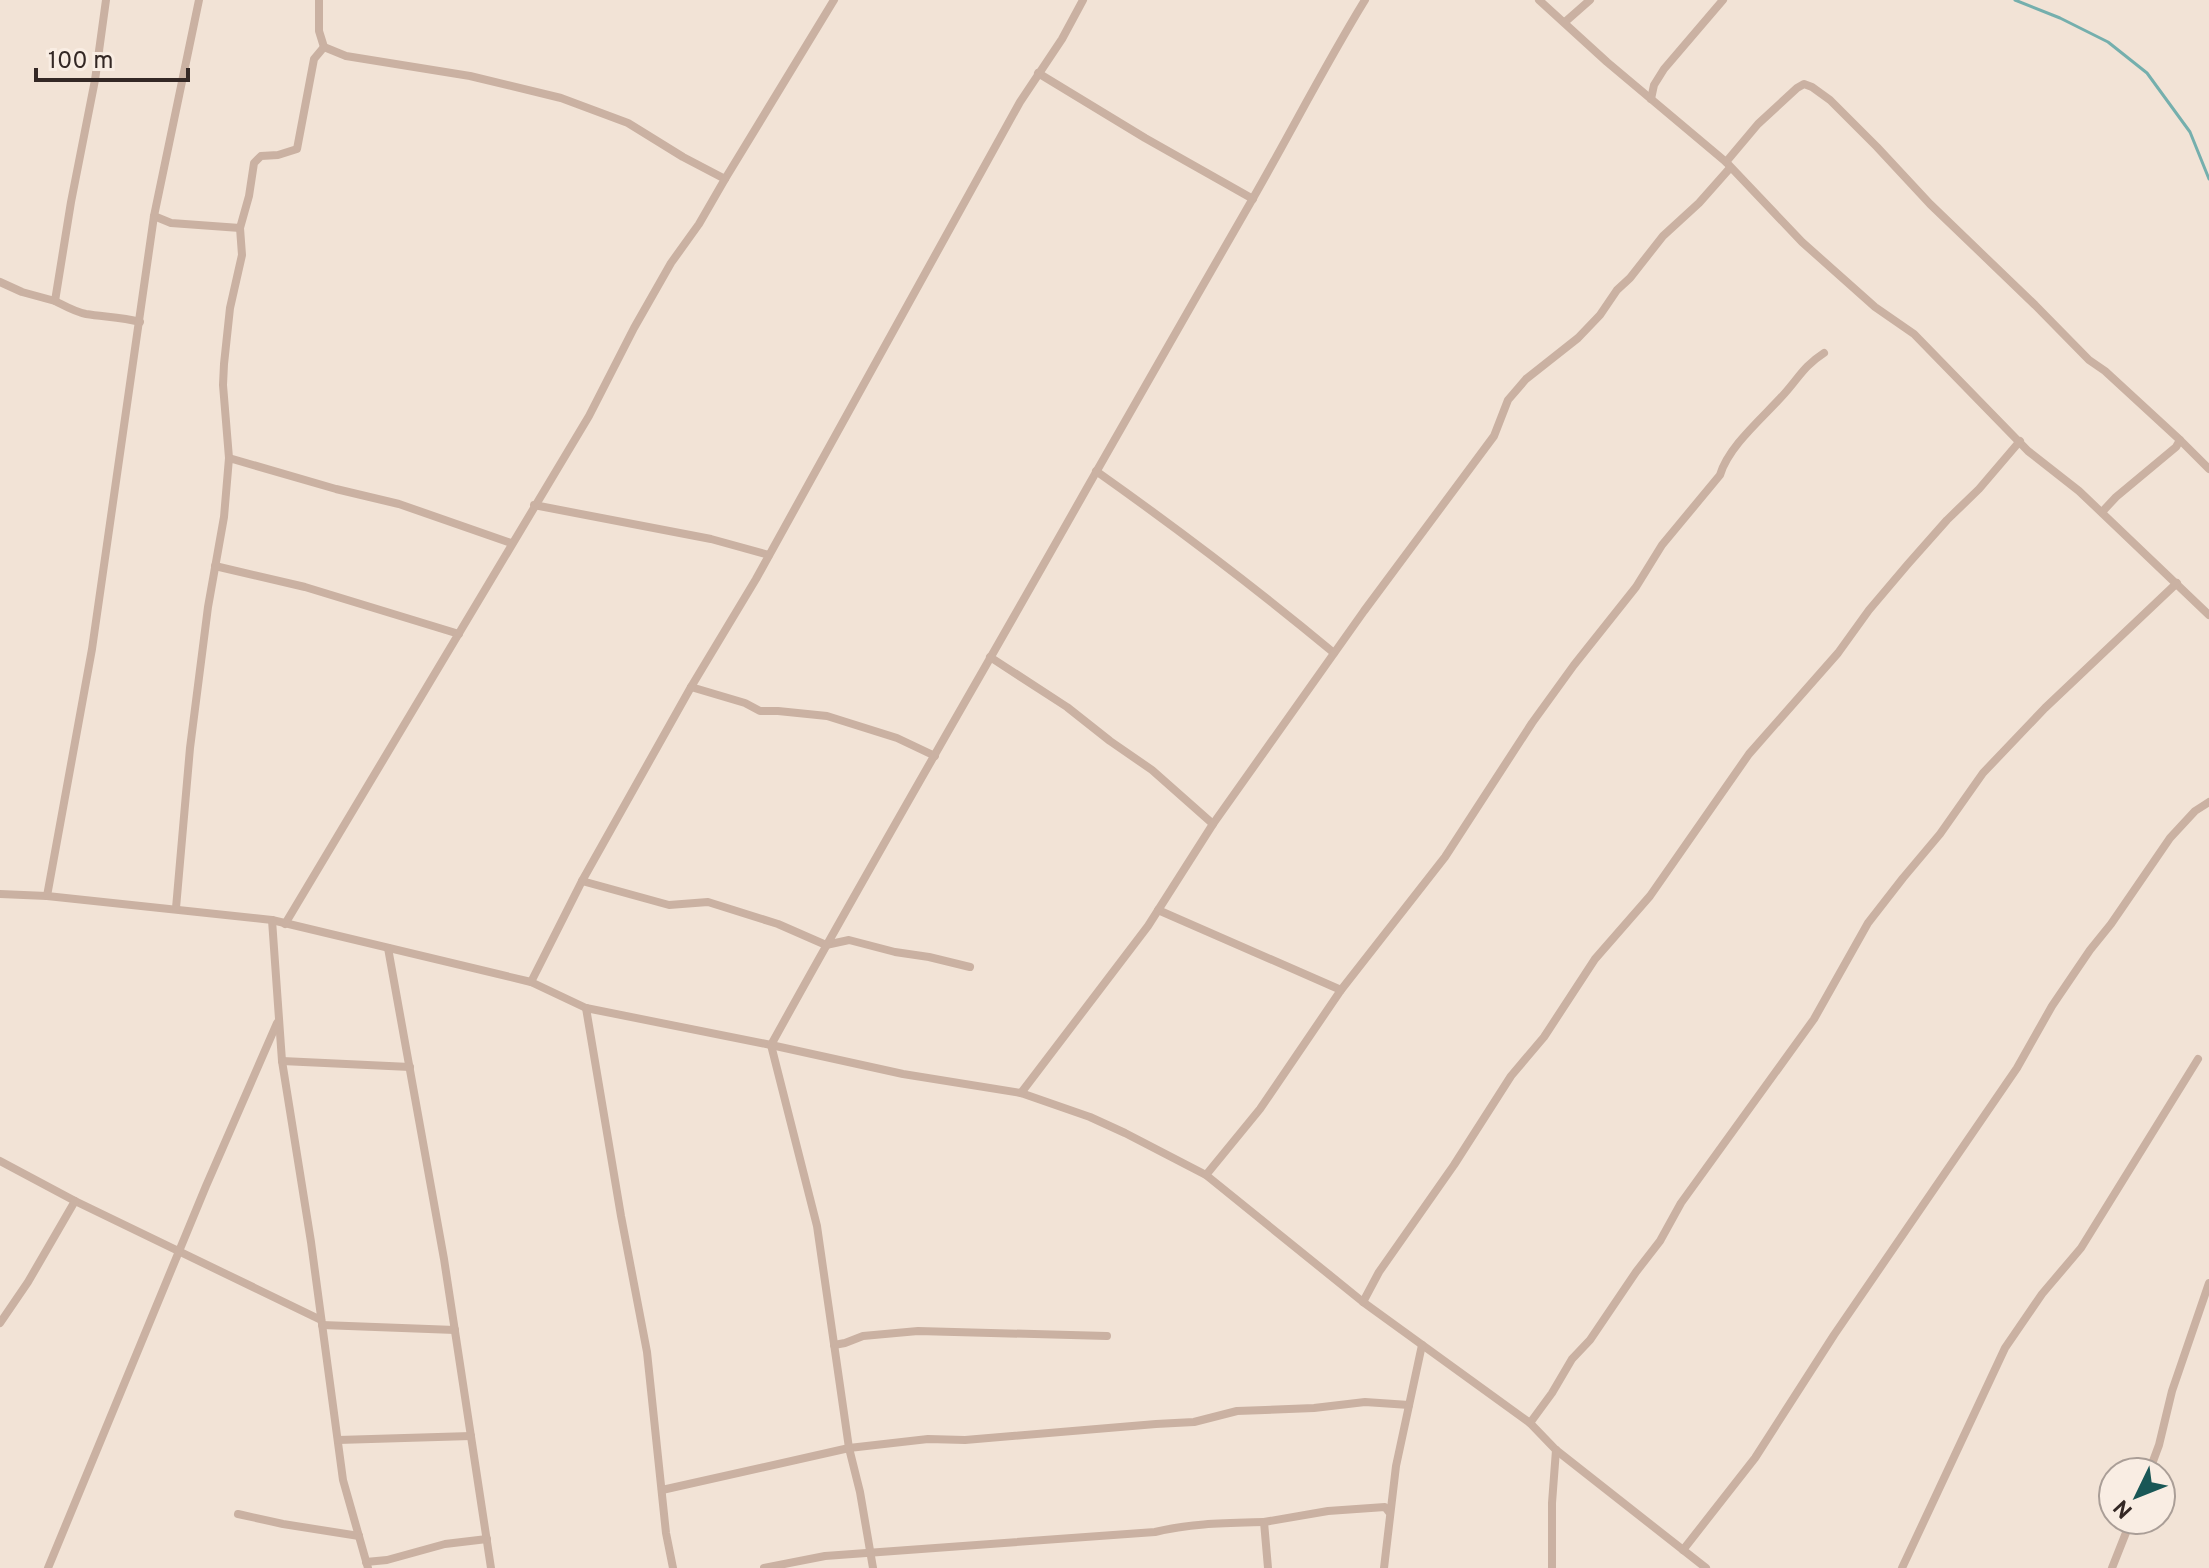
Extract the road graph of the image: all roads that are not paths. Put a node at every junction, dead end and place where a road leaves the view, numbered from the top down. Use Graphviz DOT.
graph roads {
  1 [pos="106,0"];
  2 [pos="199,0"];
  3 [pos="319,0"];
  4 [pos="834,0"];
  5 [pos="1083,0"];
  6 [pos="1365,0"];
  7 [pos="1539,0"];
  8 [pos="1590,0"];
  9 [pos="1723,0"];
  10 [pos="1565,22"];
  11 [pos="324,47"];
  12 [pos="1038,73"];
  13 [pos="1651,99"];
  14 [pos="1728,165"];
  15 [pos="725,179"];
  16 [pos="1253,199"];
  17 [pos="154,216"];
  18 [pos="240,228"];
  19 [pos="0,282"];
  20 [pos="55,301"];
  21 [pos="140,322"];
  22 [pos="1824,353"];
  23 [pos="2180,440"];
  24 [pos="2020,441"];
  25 [pos="229,458"];
  26 [pos="2209,469"];
  27 [pos="1096,471"];
  28 [pos="534,505"];
  29 [pos="2102,512"];
  30 [pos="511,543"];
  31 [pos="769,555"];
  32 [pos="215,566"];
  33 [pos="2177,583"];
  34 [pos="2209,615"];
  35 [pos="459,634"];
  36 [pos="1334,653"];
  37 [pos="990,657"];
  38 [pos="691,687"];
  39 [pos="935,756"];
  40 [pos="2209,802"];
  41 [pos="1213,824"];
  42 [pos="582,881"];
  43 [pos="0,894"];
  44 [pos="47,896"];
  45 [pos="176,908"];
  46 [pos="1158,910"];
  47 [pos="272,920"];
  48 [pos="285,924"];
  49 [pos="826,945"];
  50 [pos="388,948"];
  51 [pos="970,967"];
  52 [pos="531,982"];
  53 [pos="1341,990"];
  54 [pos="586,1008"];
  55 [pos="278,1020"];
  56 [pos="771,1045"];
  57 [pos="2198,1059"];
  58 [pos="282,1061"];
  59 [pos="410,1067"];
  60 [pos="1021,1093"];
  61 [pos="0,1161"];
  62 [pos="1206,1175"];
  63 [pos="75,1201"];
  64 [pos="179,1250"];
  65 [pos="2209,1283"];
  66 [pos="1363,1302"];
  67 [pos="322,1322"];
  68 [pos="0,1323"];
  69 [pos="455,1330"];
  70 [pos="1107,1336"];
  71 [pos="834,1345"];
  72 [pos="1422,1345"];
  73 [pos="1409,1405"];
  74 [pos="1530,1423"];
  75 [pos="471,1436"];
  76 [pos="338,1440"];
  77 [pos="849,1448"];
  78 [pos="1556,1450"];
  79 [pos="2155,1456"];
  80 [pos="662,1490"];
  81 [pos="1389,1512"];
  82 [pos="238,1514"];
  83 [pos="1264,1522"];
  84 [pos="359,1536"];
  85 [pos="2125,1536"];
  86 [pos="487,1539"];
  87 [pos="1683,1550"];
  88 [pos="871,1553"];
  89 [pos="367,1565"];
  90 [pos="48,1568"];
  91 [pos="491,1568"];
  92 [pos="673,1568"];
  93 [pos="764,1568"];
  94 [pos="873,1568"];
  95 [pos="1268,1568"];
  96 [pos="1384,1568"];
  97 [pos="1552,1568"];
  98 [pos="1706,1568"];
  99 [pos="1902,1568"];
  100 [pos="2112,1568"];
  1 -- 20 [label="street"];
  2 -- 17 [label="street"];
  3 -- 11 [label="street"];
  4 -- 15 [label="street"];
  5 -- 12 [label="street"];
  6 -- 16 [label="street"];
  7 -- 10 [label="street"];
  8 -- 10 [label="street"];
  9 -- 13 [label="street"];
  10 -- 13 [label="street"];
  11 -- 15 [label="street"];
  11 -- 18 [label="street"];
  12 -- 16 [label="street"];
  12 -- 31 [label="street"];
  13 -- 14 [label="street"];
  14 -- 23 [label="street"];
  14 -- 24 [label="street"];
  14 -- 36 [label="street"];
  15 -- 28 [label="street"];
  16 -- 27 [label="street"];
  17 -- 18 [label="street"];
  17 -- 21 [label="street"];
  18 -- 25 [label="street"];
  19 -- 20 [label="street"];
  20 -- 21 [label="street"];
  21 -- 44 [label="street"];
  22 -- 53 [label="street"];
  23 -- 26 [label="street"];
  23 -- 29 [label="street"];
  24 -- 29 [label="street"];
  24 -- 66 [label="street"];
  25 -- 30 [label="street"];
  25 -- 32 [label="street"];
  27 -- 36 [label="street"];
  27 -- 37 [label="street"];
  28 -- 30 [label="street"];
  28 -- 31 [label="street"];
  29 -- 33 [label="street"];
  30 -- 35 [label="street"];
  31 -- 38 [label="street"];
  32 -- 35 [label="street"];
  32 -- 45 [label="street"];
  33 -- 34 [label="street"];
  33 -- 74 [label="street"];
  35 -- 48 [label="street"];
  36 -- 41 [label="street"];
  37 -- 39 [label="street"];
  37 -- 41 [label="street"];
  38 -- 39 [label="street"];
  38 -- 42 [label="street"];
  39 -- 49 [label="street"];
  40 -- 87 [label="street"];
  41 -- 46 [label="street"];
  42 -- 49 [label="street"];
  42 -- 52 [label="street"];
  43 -- 44 [label="street"];
  44 -- 45 [label="street"];
  45 -- 47 [label="street"];
  46 -- 53 [label="street"];
  46 -- 60 [label="street"];
  47 -- 48 [label="street"];
  47 -- 55 [label="street"];
  48 -- 50 [label="street"];
  49 -- 51 [label="street"];
  49 -- 56 [label="street"];
  50 -- 52 [label="street"];
  50 -- 59 [label="street"];
  52 -- 54 [label="street"];
  53 -- 62 [label="street"];
  54 -- 56 [label="street"];
  54 -- 80 [label="street"];
  55 -- 58 [label="street"];
  55 -- 64 [label="street"];
  56 -- 60 [label="street"];
  56 -- 71 [label="street"];
  57 -- 99 [label="street"];
  58 -- 59 [label="street"];
  58 -- 67 [label="street"];
  59 -- 69 [label="street"];
  60 -- 62 [label="street"];
  61 -- 63 [label="street"];
  62 -- 66 [label="street"];
  63 -- 64 [label="street"];
  63 -- 68 [label="street"];
  64 -- 67 [label="street"];
  64 -- 90 [label="street"];
  65 -- 79 [label="street"];
  66 -- 72 [label="street"];
  67 -- 69 [label="street"];
  67 -- 76 [label="street"];
  69 -- 75 [label="street"];
  70 -- 71 [label="street"];
  71 -- 77 [label="street"];
  72 -- 73 [label="street"];
  72 -- 74 [label="street"];
  73 -- 77 [label="street"];
  73 -- 81 [label="street"];
  74 -- 78 [label="street"];
  75 -- 76 [label="street"];
  75 -- 86 [label="street"];
  76 -- 84 [label="street"];
  77 -- 80 [label="street"];
  77 -- 88 [label="street"];
  78 -- 87 [label="street"];
  78 -- 97 [label="street"];
  80 -- 92 [label="street"];
  81 -- 83 [label="street"];
  81 -- 96 [label="street"];
  82 -- 84 [label="street"];
  83 -- 88 [label="street"];
  83 -- 95 [label="street"];
  84 -- 89 [label="street"];
  85 -- 100 [label="street"];
  86 -- 89 [label="street"];
  86 -- 91 [label="street"];
  87 -- 98 [label="street"];
  88 -- 93 [label="street"];
  88 -- 94 [label="street"];
}
